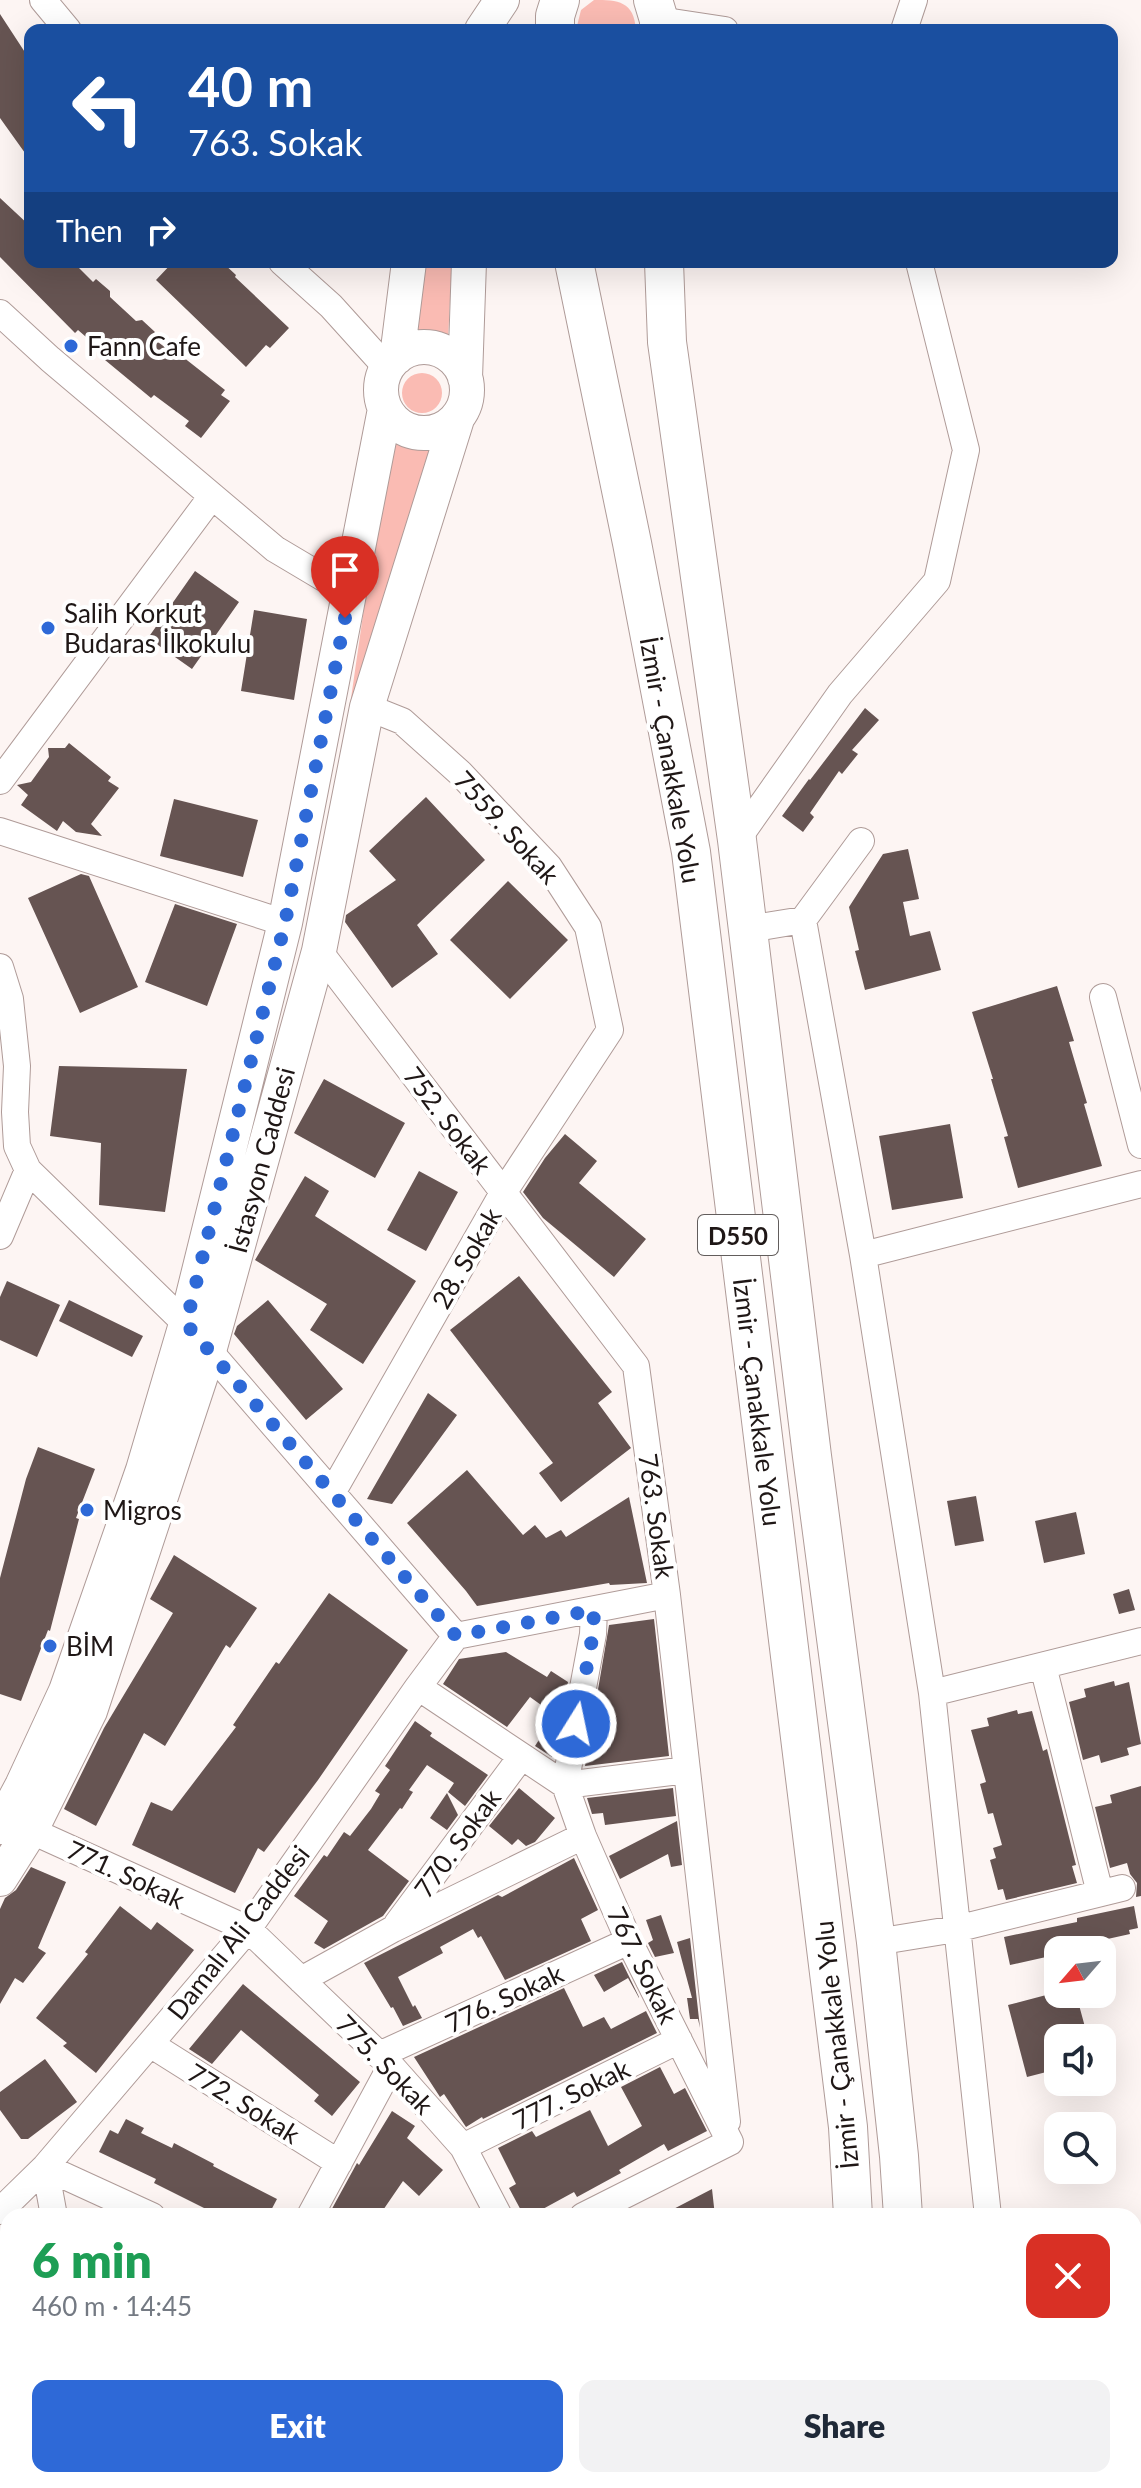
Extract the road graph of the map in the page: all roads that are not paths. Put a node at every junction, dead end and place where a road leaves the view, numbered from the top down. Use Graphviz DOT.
graph roads {
  1 [pos="43,0"];
  2 [pos="502,0"];
  3 [pos="914,0"];
  4 [pos="658,16"];
  5 [pos="63,24"];
  6 [pos="486,24"];
  7 [pos="696,24"];
  8 [pos="906,24"];
  9 [pos="289,268"];
  10 [pos="408,268"];
  11 [pos="469,268"];
  12 [pos="575,268"];
  13 [pos="664,268"];
  14 [pos="920,268"];
  15 [pos="0,313"];
  16 [pos="392,362"];
  17 [pos="465,378"];
  18 [pos="385,409"];
  19 [pos="457,419"];
  20 [pos="212,496"];
  21 [pos="349,593"];
  22 [pos="367,707"];
  23 [pos="0,781"];
  24 [pos="0,831"];
  25 [pos="737,840"];
  26 [pos="861,841"];
  27 [pos="803,920"];
  28 [pos="285,923"];
  29 [pos="748,929"];
  30 [pos="319,951"];
  31 [pos="0,967"];
  32 [pos="1103,997"];
  33 [pos="610,1030"];
  34 [pos="7,1111"];
  35 [pos="1141,1145"];
  36 [pos="28,1170"];
  37 [pos="1141,1184"];
  38 [pos="503,1193"];
  39 [pos="0,1236"];
  40 [pos="863,1255"];
  41 [pos="186,1324"];
  42 [pos="209,1351"];
  43 [pos="636,1366"];
  44 [pos="332,1493"];
  45 [pos="667,1595"];
  46 [pos="594,1610"];
  47 [pos="456,1636"];
  48 [pos="1140,1646"];
  49 [pos="1043,1666"];
  50 [pos="418,1687"];
  51 [pos="932,1693"];
  52 [pos="521,1757"];
  53 [pos="687,1770"];
  54 [pos="11,1782"];
  55 [pos="565,1785"];
  56 [pos="12,1825"];
  57 [pos="583,1836"];
  58 [pos="0,1879"];
  59 [pos="248,1929"];
  60 [pos="393,1929"];
  61 [pos="956,1929"];
  62 [pos="629,1941"];
  63 [pos="876,1942"];
  64 [pos="301,1980"];
  65 [pos="679,2040"];
  66 [pos="150,2044"];
  67 [pos="385,2060"];
  68 [pos="730,2142"];
  69 [pos="463,2147"];
  70 [pos="339,2163"];
  71 [pos="45,2167"];
  72 [pos="3,2208"];
  73 [pos="53,2208"];
  74 [pos="135,2208"];
  75 [pos="314,2208"];
  76 [pos="495,2208"];
  77 [pos="599,2208"];
  78 [pos="853,2208"];
  79 [pos="902,2208"];
  80 [pos="987,2208"];
  1 -- 5 [label="street"];
  2 -- 6 [label="main road"];
  3 -- 8 [label="street"];
  4 -- 7 [label="street"];
  9 -- 16 [label="street"];
  10 -- 16 [label="main road, İstasyon Caddesi"];
  11 -- 17 [label="main road, İstasyon Caddesi"];
  12 -- 78 [label="highway, İzmir - Çanakkale Yolu / D550"];
  13 -- 25 [label="highway, İzmir - Çanakkale Yolu"];
  14 -- 25 [label="street"];
  15 -- 20 [label="street"];
  16 -- 17 [label="main road"];
  16 -- 18 [label="main road, İstasyon Caddesi"];
  17 -- 19 [label="main road, İstasyon Caddesi"];
  18 -- 19 [label="main road"];
  18 -- 21 [label="main road, İstasyon Caddesi"];
  19 -- 22 [label="main road, İstasyon Caddesi"];
  20 -- 21 [label="street"];
  20 -- 23 [label="street"];
  21 -- 28 [label="main road, İstasyon Caddesi"];
  22 -- 30 [label="main road, İstasyon Caddesi"];
  22 -- 33 [label="street, 7559. Sokak"];
  24 -- 28 [label="street"];
  25 -- 29 [label="highway, İzmir - Çanakkale Yolu"];
  26 -- 27 [label="street"];
  27 -- 29 [label="street"];
  27 -- 40 [label="street"];
  28 -- 41 [label="main road, İstasyon Caddesi"];
  29 -- 63 [label="highway, İzmir - Çanakkale Yolu"];
  30 -- 38 [label="street, 752. Sokak"];
  30 -- 42 [label="main road, İstasyon Caddesi"];
  31 -- 34 [label="street"];
  32 -- 35 [label="street"];
  33 -- 38 [label="street, 28. Sokak"];
  34 -- 36 [label="street"];
  36 -- 39 [label="street"];
  36 -- 41 [label="street"];
  37 -- 40 [label="street"];
  38 -- 43 [label="street, 752. Sokak"];
  38 -- 44 [label="street, 28. Sokak"];
  40 -- 51 [label="street"];
  41 -- 42 [label="street"];
  41 -- 54 [label="main road, İstasyon Caddesi"];
  42 -- 44 [label="street"];
  42 -- 56 [label="main road, İstasyon Caddesi"];
  43 -- 45 [label="street, 763. Sokak"];
  44 -- 47 [label="street"];
  45 -- 46 [label="street, 763. Sokak"];
  45 -- 53 [label="street"];
  46 -- 47 [label="street, 763. Sokak"];
  46 -- 55 [label="street, 767. Sokak"];
  47 -- 50 [label="street, Damalı Ali Caddesi"];
  48 -- 49 [label="street"];
  49 -- 51 [label="street"];
  49 -- 61 [label="street"];
  50 -- 52 [label="street"];
  50 -- 59 [label="street, Damalı Ali Caddesi"];
  51 -- 61 [label="street"];
  52 -- 55 [label="street"];
  52 -- 60 [label="street, 770. Sokak"];
  53 -- 55 [label="street"];
  53 -- 68 [label="street"];
  54 -- 56 [label="main road, İstasyon Caddesi"];
  55 -- 57 [label="street, 767. Sokak"];
  56 -- 58 [label="main road, İstasyon Caddesi"];
  56 -- 59 [label="street, 771. Sokak"];
  57 -- 60 [label="street, 770. Sokak"];
  57 -- 62 [label="street, 767. Sokak"];
  59 -- 64 [label="street, 775. Sokak"];
  59 -- 66 [label="street, Damalı Ali Caddesi"];
  60 -- 64 [label="street, 770. Sokak"];
  61 -- 63 [label="street"];
  61 -- 80 [label="street"];
  62 -- 65 [label="street, 767. Sokak"];
  62 -- 67 [label="street, 776. Sokak"];
  63 -- 79 [label="highway, İzmir - Çanakkale Yolu"];
  64 -- 67 [label="street, 775. Sokak"];
  65 -- 68 [label="street, 767. Sokak"];
  65 -- 69 [label="street, 777. Sokak"];
  66 -- 70 [label="street, 772. Sokak"];
  66 -- 71 [label="street, Damalı Ali Caddesi"];
  67 -- 69 [label="street, 775. Sokak"];
  67 -- 70 [label="street"];
  68 -- 77 [label="street"];
  69 -- 76 [label="street, 775. Sokak"];
  70 -- 75 [label="street"];
  71 -- 72 [label="street, Damalı Ali Caddesi"];
  71 -- 73 [label="street"];
  71 -- 74 [label="street"];
}
